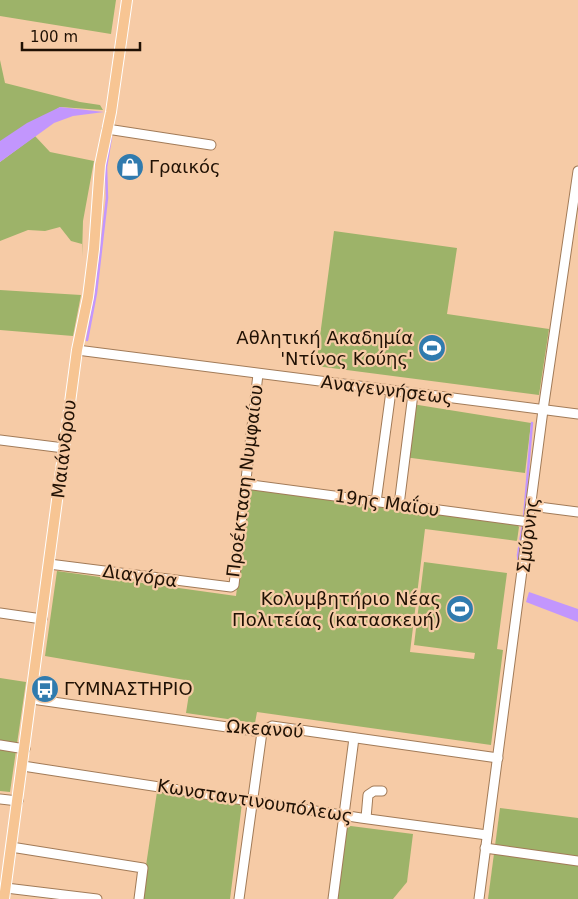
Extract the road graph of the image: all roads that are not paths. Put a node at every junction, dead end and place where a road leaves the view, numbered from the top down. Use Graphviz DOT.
graph roads {
  1 [pos="127,0"];
  2 [pos="107,129"];
  3 [pos="211,145"];
  4 [pos="578,171"];
  5 [pos="576,197"];
  6 [pos="76,350"];
  7 [pos="258,374"];
  8 [pos="391,391"];
  9 [pos="413,394"];
  10 [pos="544,410"];
  11 [pos="578,414"];
  12 [pos="0,440"];
  13 [pos="64,448"];
  14 [pos="245,484"];
  15 [pos="376,502"];
  16 [pos="399,505"];
  17 [pos="532,506"];
  18 [pos="578,512"];
  19 [pos="529,522"];
  20 [pos="49,564"];
  21 [pos="231,587"];
  22 [pos="0,613"];
  23 [pos="42,619"];
  24 [pos="32,699"];
  25 [pos="262,732"];
  26 [pos="354,738"];
  27 [pos="0,745"];
  28 [pos="25,749"];
  29 [pos="498,758"];
  30 [pos="23,766"];
  31 [pos="382,791"];
  32 [pos="0,799"];
  33 [pos="18,801"];
  34 [pos="253,801"];
  35 [pos="344,814"];
  36 [pos="366,818"];
  37 [pos="487,834"];
  38 [pos="11,847"];
  39 [pos="485,848"];
  40 [pos="578,860"];
  41 [pos="6,888"];
  42 [pos="4,899"];
  43 [pos="97,899"];
  44 [pos="139,899"];
  45 [pos="239,899"];
  46 [pos="333,899"];
  47 [pos="479,899"];
  1 -- 2 [label="main road, Μαιάνδρου"];
  2 -- 3 [label="street"];
  2 -- 6 [label="main road, Μαιάνδρου"];
  4 -- 5 [label="street, Σμύρνης"];
  5 -- 10 [label="street, Σμύρνης"];
  6 -- 7 [label="street, Αναγεννήσεως"];
  6 -- 13 [label="main road, Μαιάνδρου"];
  7 -- 8 [label="street, Αναγεννήσεως"];
  7 -- 14 [label="street, Προέκταση Νυμφαίου"];
  8 -- 9 [label="street, Αναγεννήσεως"];
  8 -- 15 [label="street"];
  9 -- 10 [label="street, Αναγεννήσεως"];
  9 -- 16 [label="street"];
  10 -- 11 [label="street, Αναγεννήσεως"];
  10 -- 17 [label="street, Σμύρνης"];
  12 -- 13 [label="street"];
  13 -- 20 [label="main road, Μαιάνδρου"];
  14 -- 15 [label="street, 19ης Μαΐου"];
  14 -- 21 [label="street, Προέκταση Νυμφαίου"];
  15 -- 16 [label="street, 19ης Μαΐου"];
  16 -- 19 [label="street, 19ης Μαΐου"];
  17 -- 18 [label="street"];
  17 -- 19 [label="street, Σμύρνης"];
  19 -- 29 [label="street, Σμύρνης"];
  20 -- 21 [label="street, Διαγόρα"];
  20 -- 23 [label="main road, Μαιάνδρου"];
  22 -- 23 [label="street"];
  23 -- 24 [label="main road, Μαιάνδρου"];
  24 -- 25 [label="street, Ωκεανού"];
  24 -- 28 [label="main road, Μαιάνδρου"];
  25 -- 26 [label="street, Ωκεανού"];
  25 -- 34 [label="street"];
  26 -- 29 [label="street, Ωκεανού"];
  26 -- 35 [label="street"];
  27 -- 28 [label="street"];
  28 -- 30 [label="main road, Μαιάνδρου"];
  29 -- 37 [label="street, Σμύρνης"];
  30 -- 33 [label="main road, Μαιάνδρου"];
  30 -- 34 [label="street, Κωνσταντινουπόλεως"];
  31 -- 36 [label="street"];
  32 -- 33 [label="street"];
  33 -- 38 [label="main road, Μαιάνδρου"];
  34 -- 35 [label="street, Κωνσταντινουπόλεως"];
  34 -- 45 [label="street"];
  35 -- 36 [label="street, Κωνσταντινουπόλεως"];
  35 -- 46 [label="street"];
  36 -- 37 [label="street, Κωνσταντινουπόλεως"];
  37 -- 39 [label="street, Σμύρνης"];
  38 -- 41 [label="main road, Μαιάνδρου"];
  38 -- 44 [label="street"];
  39 -- 40 [label="street"];
  39 -- 47 [label="street, Σμύρνης"];
  41 -- 42 [label="main road, Μαιάνδρου"];
  41 -- 43 [label="street"];
}
